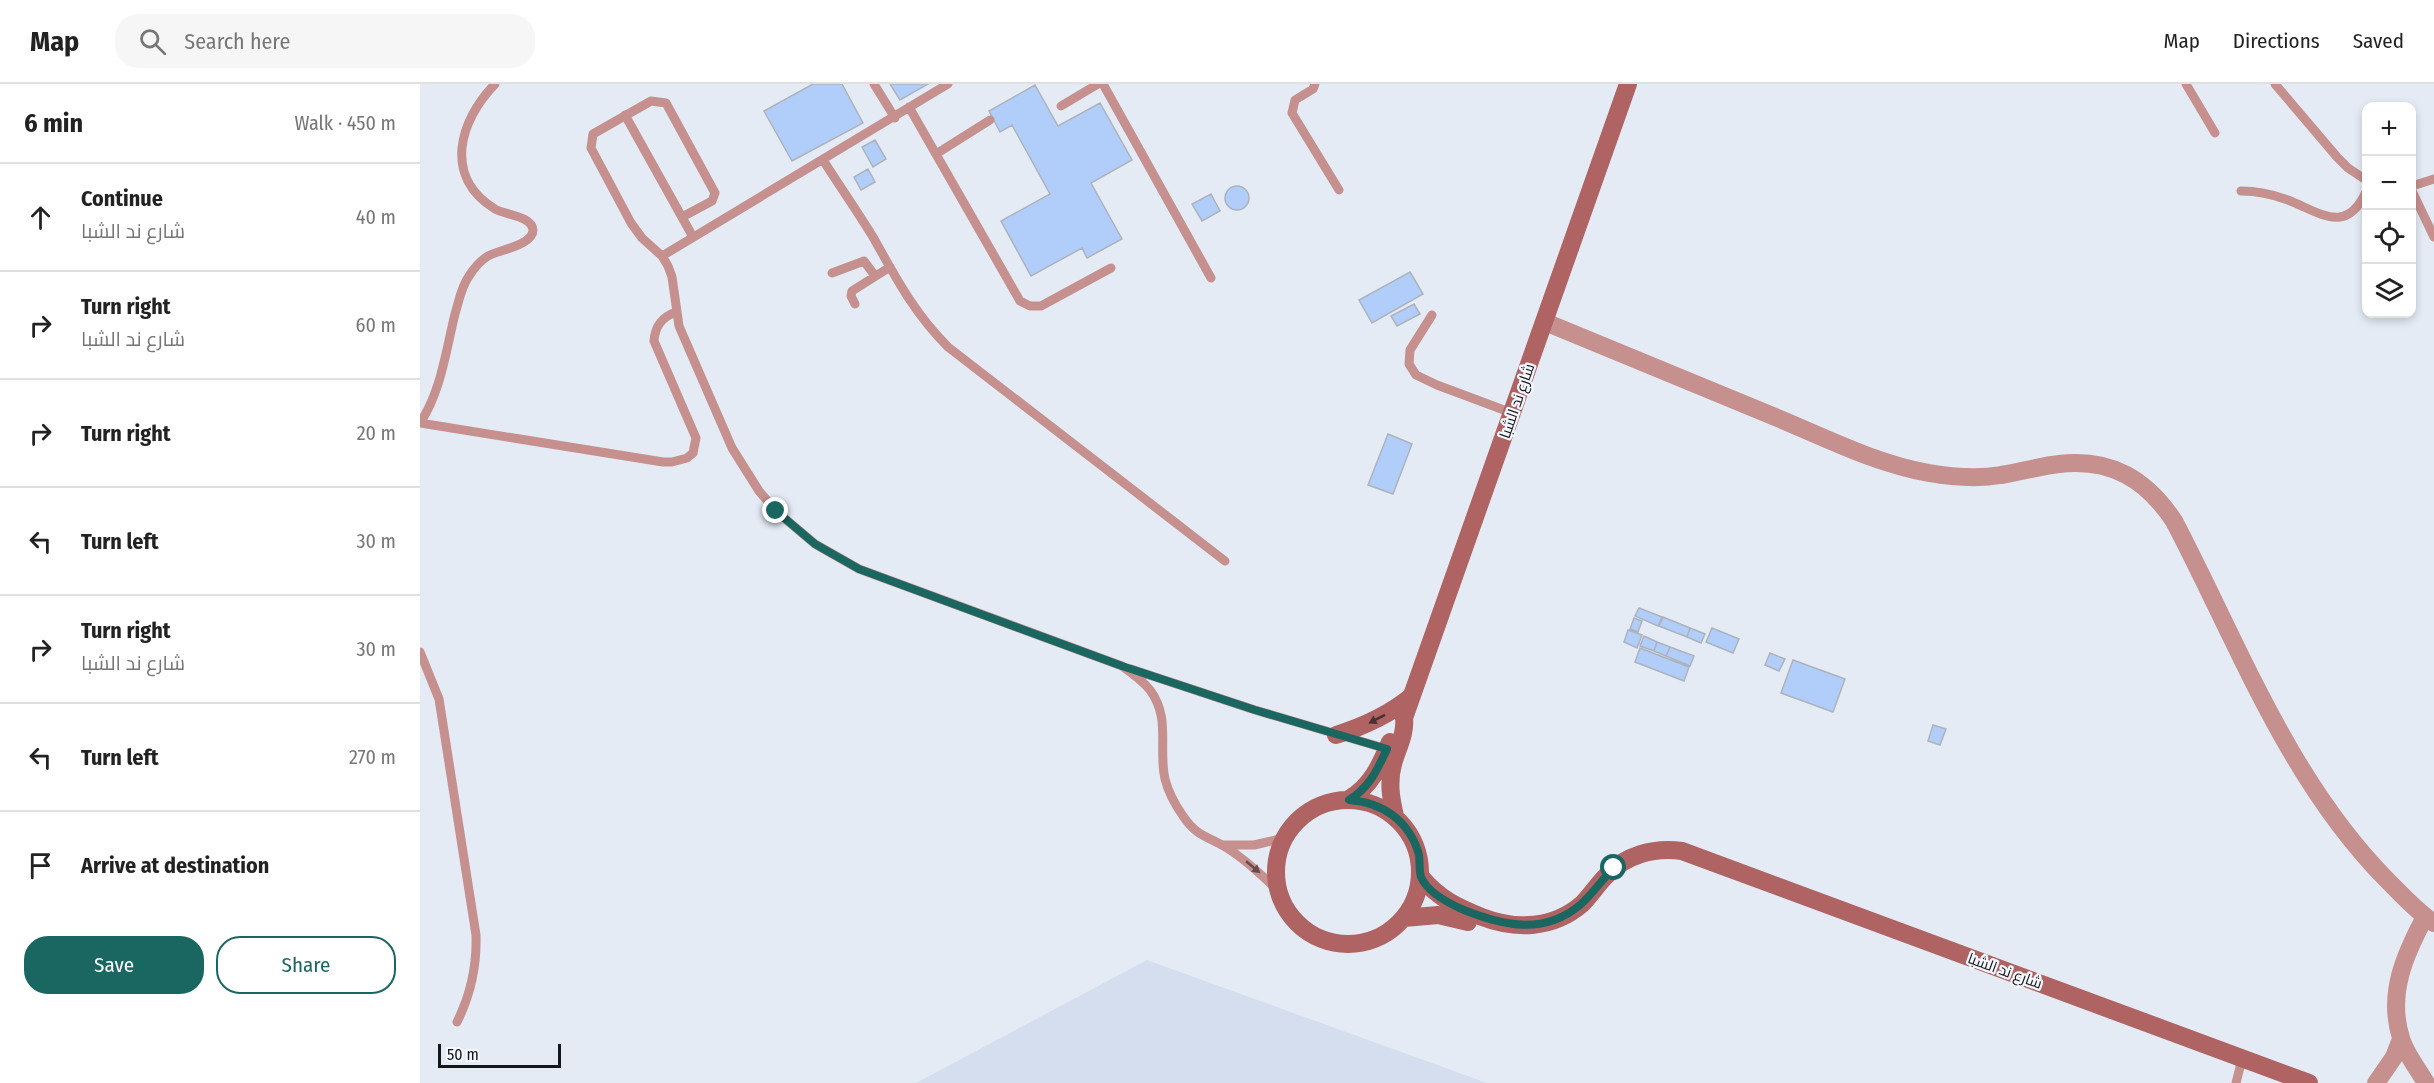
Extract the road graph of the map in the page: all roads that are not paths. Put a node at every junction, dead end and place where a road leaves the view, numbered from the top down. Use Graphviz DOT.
graph roads {
  1 [pos="495,84"];
  2 [pos="874,84"];
  3 [pos="948,84"];
  4 [pos="1098,84"];
  5 [pos="1103,84"];
  6 [pos="1315,84"];
  7 [pos="1629,84"];
  8 [pos="2186,84"];
  9 [pos="2274,84"];
  10 [pos="1061,106"];
  11 [pos="909,107"];
  12 [pos="625,115"];
  13 [pos="895,118"];
  14 [pos="990,120"];
  15 [pos="2215,134"];
  16 [pos="936,154"];
  17 [pos="823,160"];
  18 [pos="2362,177"];
  19 [pos="2434,179"];
  20 [pos="2416,185"];
  21 [pos="1339,190"];
  22 [pos="2241,191"];
  23 [pos="2416,199"];
  24 [pos="2362,200"];
  25 [pos="682,217"];
  26 [pos="693,237"];
  27 [pos="2434,237"];
  28 [pos="662,256"];
  29 [pos="890,267"];
  30 [pos="1111,268"];
  31 [pos="832,273"];
  32 [pos="875,276"];
  33 [pos="1211,278"];
  34 [pos="855,304"];
  35 [pos="676,312"];
  36 [pos="1432,315"];
  37 [pos="1545,321"];
  38 [pos="1512,413"];
  39 [pos="420,423"];
  40 [pos="1225,561"];
  41 [pos="420,652"];
  42 [pos="1122,666"];
  43 [pos="1413,694"];
  44 [pos="1404,718"];
  45 [pos="1336,735"];
  46 [pos="1387,749"];
  47 [pos="1349,800"];
  48 [pos="1395,816"];
  49 [pos="1284,838"];
  50 [pos="1224,846"];
  51 [pos="1701,859"];
  52 [pos="1421,877"];
  53 [pos="1279,892"];
  54 [pos="1404,918"];
  55 [pos="2430,920"];
  56 [pos="457,1022"];
  57 [pos="2401,1039"];
  58 [pos="2242,1059"];
  59 [pos="2236,1083"];
  60 [pos="2309,1083"];
  61 [pos="2376,1083"];
  62 [pos="2426,1083"];
  1 -- 39 [label="lane"];
  2 -- 13 [label="lane"];
  3 -- 11 [label="lane"];
  4 -- 10 [label="lane"];
  5 -- 33 [label="lane"];
  6 -- 21 [label="lane"];
  7 -- 37 [label="main road, شارع ند الشبا"];
  8 -- 15 [label="lane"];
  9 -- 18 [label="lane"];
  11 -- 13 [label="lane"];
  11 -- 16 [label="lane"];
  12 -- 25 [label="lane"];
  12 -- 25 [label="lane"];
  12 -- 28 [label="lane"];
  13 -- 17 [label="lane"];
  14 -- 16 [label="lane"];
  16 -- 30 [label="lane"];
  17 -- 26 [label="lane"];
  17 -- 29 [label="lane"];
  19 -- 20 [label="lane"];
  22 -- 24 [label="lane"];
  23 -- 27 [label="lane"];
  25 -- 26 [label="lane"];
  26 -- 28 [label="lane"];
  28 -- 35 [label="lane"];
  29 -- 32 [label="lane"];
  29 -- 40 [label="lane"];
  31 -- 32 [label="lane"];
  32 -- 34 [label="lane"];
  35 -- 39 [label="lane"];
  35 -- 42 [label="lane"];
  36 -- 38 [label="lane"];
  37 -- 38 [label="main road, شارع ند الشبا"];
  37 -- 55 [label="street"];
  38 -- 43 [label="main road, شارع ند الشبا"];
  41 -- 56 [label="lane"];
  42 -- 45 [label="lane"];
  42 -- 50 [label="lane"];
  43 -- 44 [label="main road, شارع ند الشبا"];
  43 -- 45 [label="main road, one-way"];
  44 -- 46 [label="main road, شارع ند الشبا"];
  44 -- 48 [label="main road, شارع ند الشبا"];
  45 -- 46 [label="lane"];
  46 -- 47 [label="main road, شارع ند الشبا"];
  47 -- 48 [label="main road"];
  47 -- 49 [label="main road"];
  48 -- 52 [label="main road"];
  49 -- 50 [label="lane"];
  49 -- 53 [label="main road"];
  50 -- 53 [label="lane, one-way"];
  51 -- 52 [label="main road, شارع ند الشبا"];
  51 -- 54 [label="main road, شارع ند الشبا"];
  51 -- 58 [label="main road, شارع ند الشبا"];
  52 -- 54 [label="main road"];
  53 -- 54 [label="main road"];
  55 -- 57 [label="street"];
  57 -- 61 [label="street"];
  57 -- 62 [label="street"];
  58 -- 59 [label="lane"];
  58 -- 60 [label="main road, شارع ند الشبا"];
}
